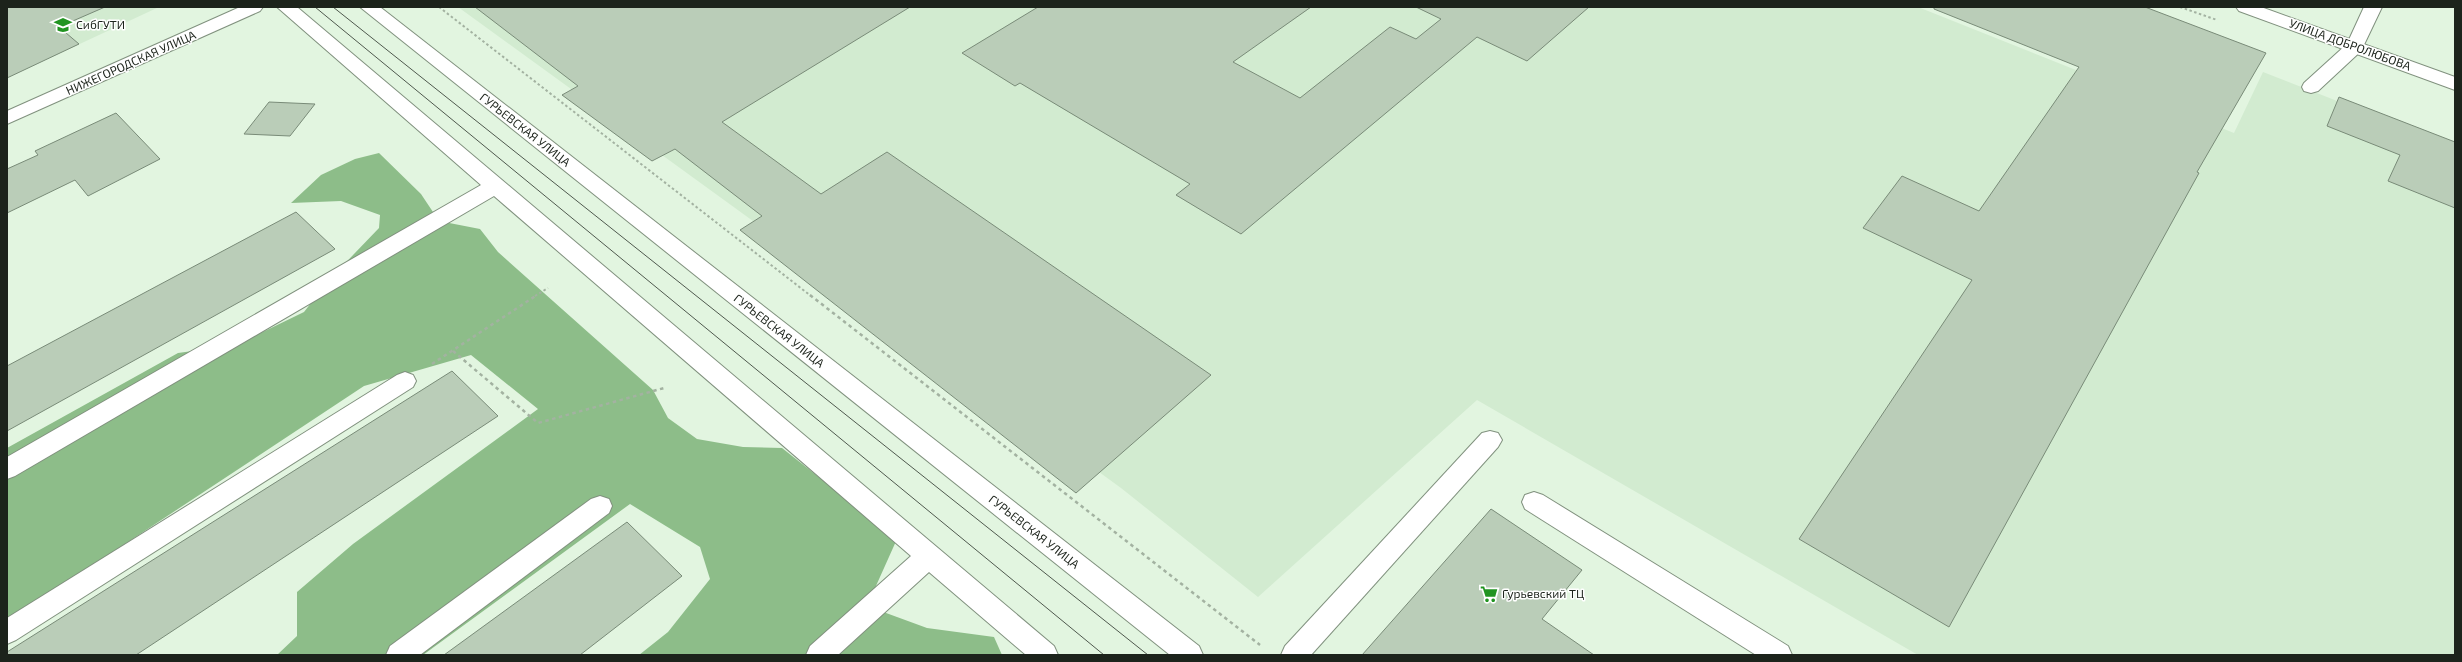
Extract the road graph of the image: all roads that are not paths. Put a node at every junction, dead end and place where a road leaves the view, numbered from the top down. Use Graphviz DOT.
graph roads {
  1 [pos="254,7"];
  2 [pos="286,7"];
  3 [pos="369,7"];
  4 [pos="2245,7"];
  5 [pos="2374,7"];
  6 [pos="2355,47"];
  7 [pos="2455,84"];
  8 [pos="2311,87"];
  9 [pos="7,118"];
  10 [pos="495,186"];
  11 [pos="405,381"];
  12 [pos="1490,440"];
  13 [pos="7,470"];
  14 [pos="1534,502"];
  15 [pos="600,506"];
  16 [pos="930,556"];
  17 [pos="7,632"];
  18 [pos="399,655"];
  19 [pos="819,655"];
  20 [pos="1045,655"];
  21 [pos="1190,655"];
  22 [pos="1294,655"];
  23 [pos="1779,655"];
  1 -- 9 [label="street, НИЖЕГОРОДСКАЯ УЛИЦА"];
  2 -- 10 [label="street"];
  3 -- 21 [label="street, ГУРЬЕВСКАЯ УЛИЦА"];
  4 -- 6 [label="street, УЛИЦА ДОБРОЛЮБОВА"];
  5 -- 6 [label="street"];
  6 -- 7 [label="street, УЛИЦА ДОБРОЛЮБОВА"];
  6 -- 8 [label="street"];
  10 -- 13 [label="street"];
  10 -- 16 [label="street"];
  11 -- 17 [label="street"];
  12 -- 22 [label="street"];
  14 -- 23 [label="street"];
  15 -- 18 [label="street"];
  16 -- 19 [label="street"];
  16 -- 20 [label="street"];
}
